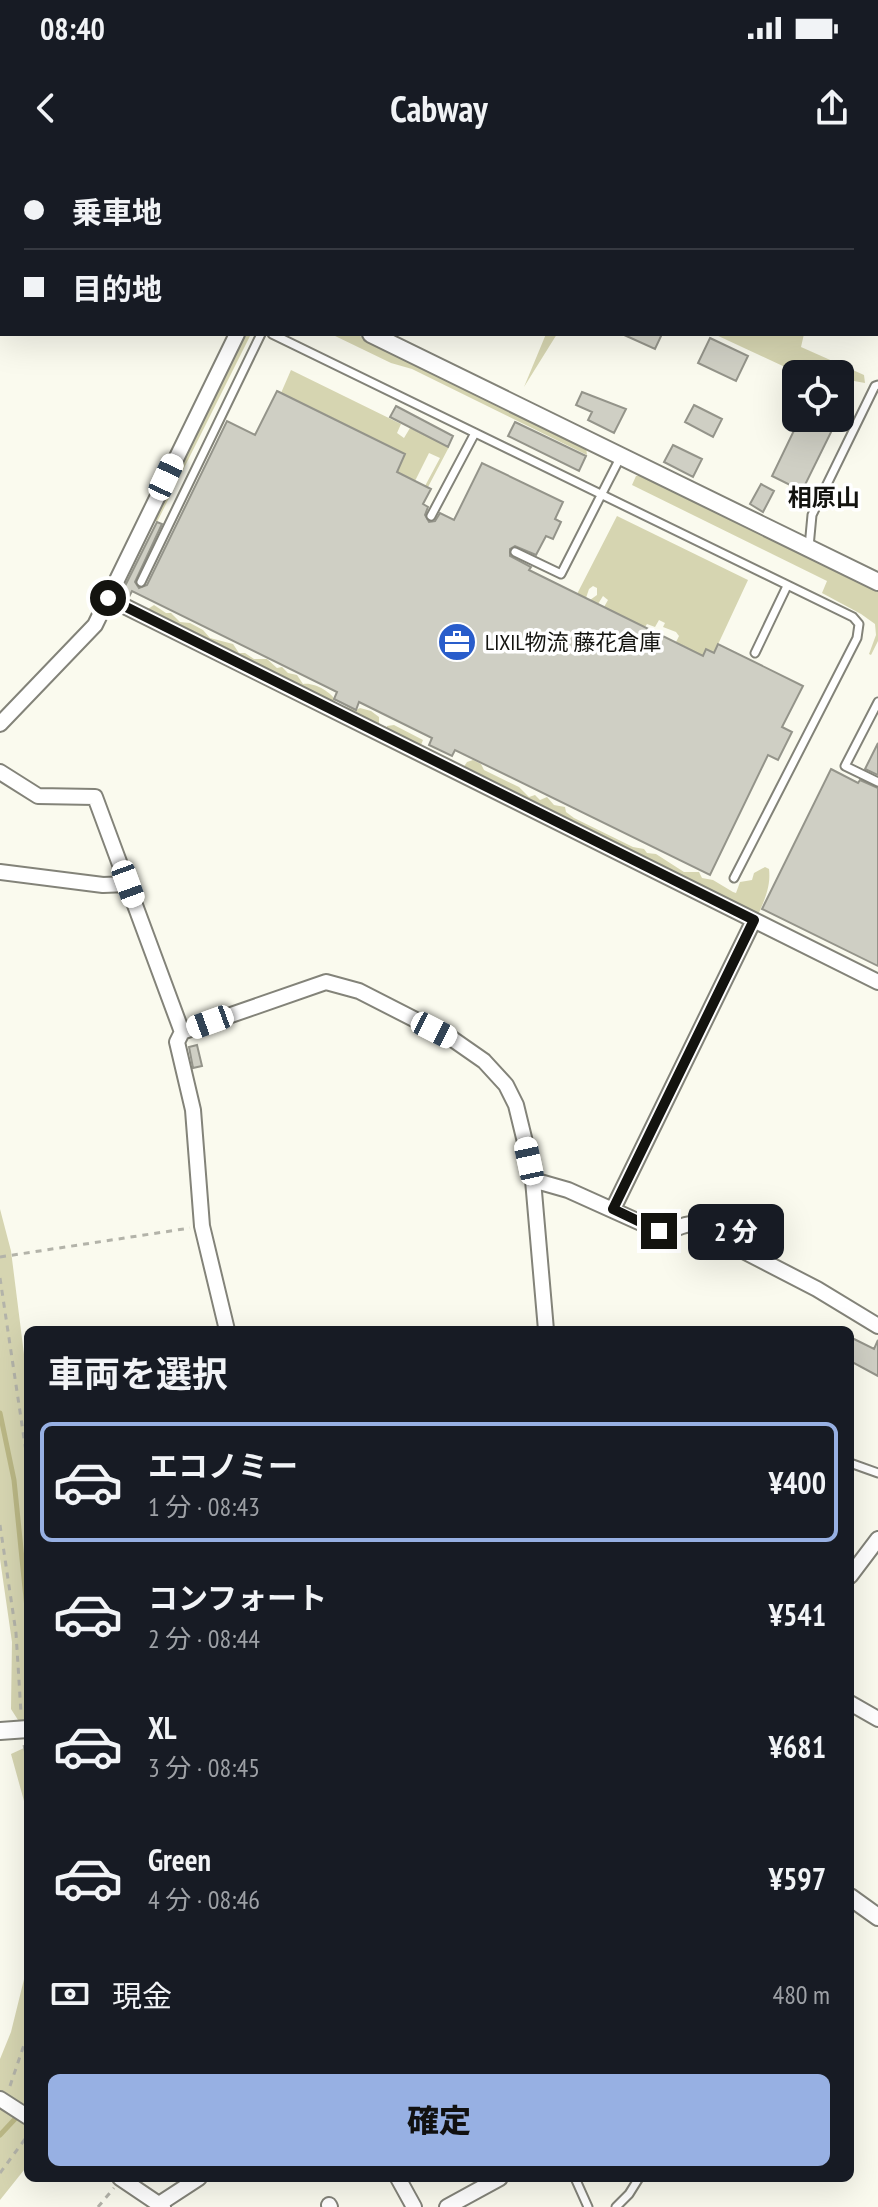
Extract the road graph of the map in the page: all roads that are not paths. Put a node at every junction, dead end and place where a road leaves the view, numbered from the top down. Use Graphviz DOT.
graph roads {
  1 [pos="236,336"];
  2 [pos="260,336"];
  3 [pos="276,336"];
  4 [pos="375,336"];
  5 [pos="878,385"];
  6 [pos="475,433"];
  7 [pos="621,454"];
  8 [pos="602,495"];
  9 [pos="431,516"];
  10 [pos="809,547"];
  11 [pos="515,552"];
  12 [pos="141,582"];
  13 [pos="878,582"];
  14 [pos="787,586"];
  15 [pos="108,598"];
  16 [pos="755,653"];
  17 [pos="878,702"];
  18 [pos="0,724"];
  19 [pos="0,772"];
  20 [pos="878,782"];
  21 [pos="0,872"];
  22 [pos="734,878"];
  23 [pos="128,884"];
  24 [pos="754,920"];
  25 [pos="878,982"];
  26 [pos="182,1032"];
  27 [pos="533,1180"];
  28 [pos="613,1209"];
  29 [pos="226,1326"];
  30 [pos="546,1326"];
  31 [pos="878,1326"];
  32 [pos="854,1464"];
  33 [pos="878,1473"];
  34 [pos="878,1539"];
  35 [pos="854,1571"];
  36 [pos="854,1705"];
  37 [pos="878,1719"];
  38 [pos="24,1730"];
  39 [pos="0,1731"];
  40 [pos="854,1900"];
  41 [pos="878,1917"];
  42 [pos="127,2182"];
  43 [pos="194,2182"];
  44 [pos="400,2182"];
  45 [pos="493,2182"];
  46 [pos="577,2182"];
  47 [pos="636,2182"];
  48 [pos="161,2206"];
  49 [pos="414,2207"];
  50 [pos="447,2207"];
  51 [pos="588,2207"];
  52 [pos="616,2207"];
  1 -- 15 [label="street"];
  2 -- 12 [label="lane"];
  3 -- 6 [label="lane"];
  4 -- 7 [label="street"];
  5 -- 10 [label="lane"];
  6 -- 8 [label="lane"];
  6 -- 9 [label="lane"];
  7 -- 8 [label="lane"];
  7 -- 10 [label="street"];
  8 -- 11 [label="lane"];
  8 -- 14 [label="lane"];
  10 -- 13 [label="street"];
  14 -- 16 [label="lane"];
  14 -- 22 [label="lane"];
  15 -- 18 [label="street"];
  15 -- 24 [label="street"];
  17 -- 20 [label="lane"];
  19 -- 23 [label="street"];
  21 -- 23 [label="street"];
  23 -- 26 [label="street"];
  24 -- 25 [label="street"];
  24 -- 28 [label="street"];
  26 -- 27 [label="street"];
  26 -- 29 [label="street"];
  27 -- 28 [label="street"];
  27 -- 30 [label="street"];
  28 -- 31 [label="street"];
  32 -- 33 [label="lane"];
  34 -- 35 [label="street"];
  36 -- 37 [label="street"];
  38 -- 39 [label="street"];
  40 -- 41 [label="street"];
  42 -- 48 [label="street"];
  43 -- 48 [label="street"];
  44 -- 49 [label="street"];
  45 -- 50 [label="street"];
  46 -- 51 [label="lane"];
  47 -- 52 [label="lane"];
}
